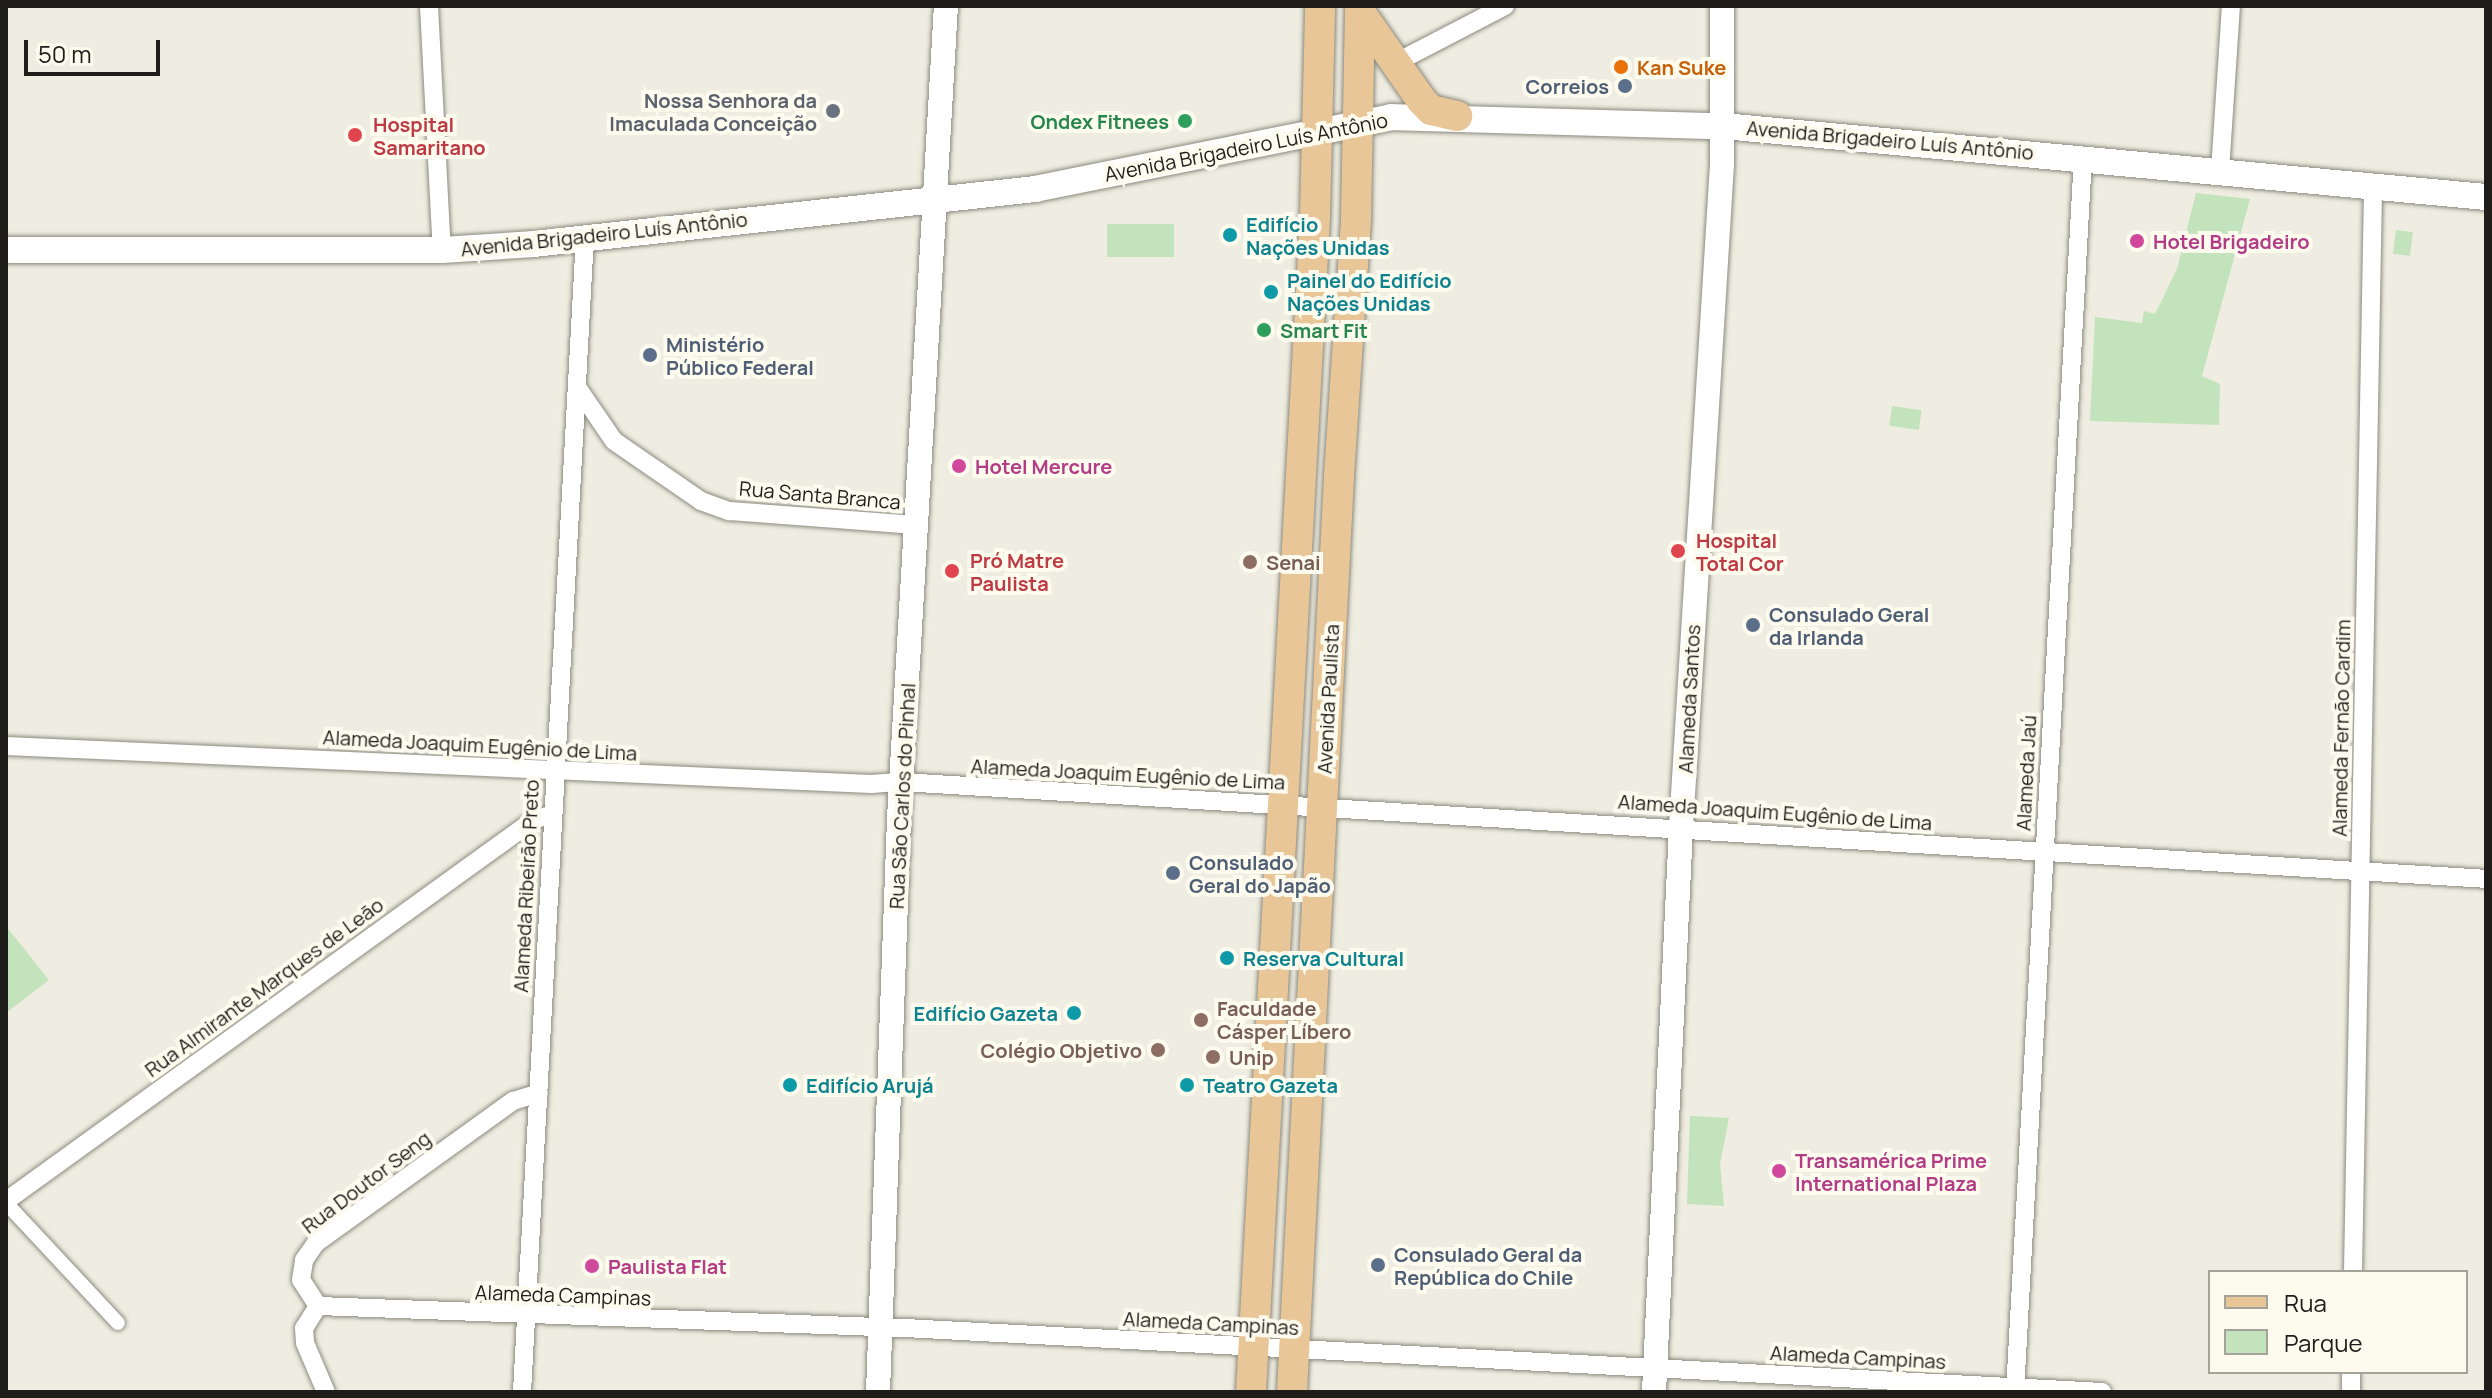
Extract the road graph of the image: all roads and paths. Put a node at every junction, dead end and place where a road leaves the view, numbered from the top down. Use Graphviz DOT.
graph roads {
  1 [pos="429,6"];
  2 [pos="946,6"];
  3 [pos="1320,6"];
  4 [pos="1505,6"];
  5 [pos="1722,6"];
  6 [pos="2231,6"];
  7 [pos="1360,9"];
  8 [pos="1395,63"];
  9 [pos="1457,116"];
  10 [pos="1360,123"];
  11 [pos="1723,126"];
  12 [pos="1318,131"];
  13 [pos="2083,157"];
  14 [pos="2220,171"];
  15 [pos="2373,186"];
  16 [pos="2486,197"];
  17 [pos="935,200"];
  18 [pos="585,238"];
  19 [pos="6,250"];
  20 [pos="442,250"];
  21 [pos="577,387"];
  22 [pos="916,525"];
  23 [pos="6,746"];
  24 [pos="554,770"];
  25 [pos="902,782"];
  26 [pos="1282,805"];
  27 [pos="1323,807"];
  28 [pos="551,815"];
  29 [pos="1681,827"];
  30 [pos="2044,852"];
  31 [pos="2360,871"];
  32 [pos="2486,879"];
  33 [pos="539,1093"];
  34 [pos="6,1202"];
  35 [pos="2353,1270"];
  36 [pos="318,1306"];
  37 [pos="526,1317"];
  38 [pos="118,1323"];
  39 [pos="880,1327"];
  40 [pos="1253,1348"];
  41 [pos="1293,1349"];
  42 [pos="1654,1380"];
  43 [pos="2015,1390"];
  44 [pos="326,1392"];
  45 [pos="522,1392"];
  46 [pos="878,1392"];
  47 [pos="1251,1392"];
  48 [pos="1292,1392"];
  49 [pos="2102,1392"];
  1 -- 20 [label="street"];
  2 -- 17 [label="street, Rua São Carlos do Pinhal"];
  3 -- 12 [label="main road, Avenida Paulista"];
  4 -- 8 [label="street"];
  5 -- 11 [label="street, Alameda Santos"];
  6 -- 14 [label="street"];
  7 -- 8 [label="main road"];
  7 -- 10 [label="main road, Avenida Paulista"];
  8 -- 9 [label="main road"];
  9 -- 10 [label="main road, Avenida Brigadeiro Luís Antônio"];
  9 -- 11 [label="main road, Avenida Brigadeiro Luís Antônio"];
  10 -- 12 [label="main road, Avenida Brigadeiro Luís Antônio"];
  10 -- 27 [label="main road, Avenida Paulista"];
  11 -- 13 [label="main road, Avenida Brigadeiro Luís Antônio"];
  11 -- 29 [label="street, Alameda Santos"];
  12 -- 17 [label="main road, Avenida Brigadeiro Luís Antônio"];
  12 -- 26 [label="main road, Avenida Paulista"];
  13 -- 14 [label="main road, Avenida Brigadeiro Luís Antônio"];
  13 -- 30 [label="street, Alameda Jaú"];
  14 -- 15 [label="main road, Avenida Brigadeiro Luís Antônio"];
  15 -- 16 [label="main road, Avenida Brigadeiro Luís Antônio"];
  15 -- 31 [label="street, Alameda Fernão Cardim"];
  17 -- 18 [label="main road, Avenida Brigadeiro Luís Antônio"];
  17 -- 22 [label="street, Rua São Carlos do Pinhal"];
  18 -- 20 [label="main road, Avenida Brigadeiro Luís Antônio"];
  18 -- 21 [label="street, Alameda Ribeirão Preto"];
  19 -- 20 [label="main road, Avenida Brigadeiro Luís Antônio"];
  21 -- 22 [label="street, Rua Santa Branca"];
  21 -- 24 [label="street, Alameda Ribeirão Preto"];
  22 -- 25 [label="street, Rua São Carlos do Pinhal"];
  23 -- 24 [label="street, Alameda Joaquim Eugênio de Lima"];
  24 -- 25 [label="street, Alameda Joaquim Eugênio de Lima"];
  24 -- 28 [label="street, Alameda Ribeirão Preto"];
  25 -- 26 [label="street, Alameda Joaquim Eugênio de Lima"];
  25 -- 39 [label="street, Rua São Carlos do Pinhal"];
  26 -- 27 [label="street, Alameda Joaquim Eugênio de Lima"];
  26 -- 40 [label="main road, Avenida Paulista"];
  27 -- 29 [label="street, Alameda Joaquim Eugênio de Lima"];
  27 -- 41 [label="main road, Avenida Paulista"];
  28 -- 33 [label="street, Alameda Ribeirão Preto"];
  28 -- 34 [label="street, Rua Almirante Marques de Leão"];
  29 -- 30 [label="street, Alameda Joaquim Eugênio de Lima"];
  29 -- 42 [label="street, Alameda Santos"];
  30 -- 31 [label="street, Alameda Joaquim Eugênio de Lima"];
  30 -- 43 [label="street, Alameda Jaú"];
  31 -- 32 [label="street, Alameda Joaquim Eugênio de Lima"];
  31 -- 35 [label="street, Alameda Fernão Cardim"];
  33 -- 36 [label="street, Rua Doutor Seng"];
  33 -- 37 [label="street, Alameda Ribeirão Preto"];
  34 -- 38 [label="street"];
  36 -- 37 [label="street, Alameda Campinas"];
  36 -- 44 [label="street"];
  37 -- 39 [label="street, Alameda Campinas"];
  37 -- 45 [label="street, Alameda Ribeirão Preto"];
  39 -- 40 [label="street, Alameda Campinas"];
  39 -- 46 [label="street, Rua São Carlos do Pinhal"];
  40 -- 41 [label="street, Alameda Campinas"];
  40 -- 47 [label="main road, Avenida Paulista"];
  41 -- 42 [label="street, Alameda Campinas"];
  41 -- 48 [label="main road, Avenida Paulista"];
  42 -- 43 [label="street, Alameda Campinas"];
  43 -- 49 [label="street, Alameda Campinas"];
}
